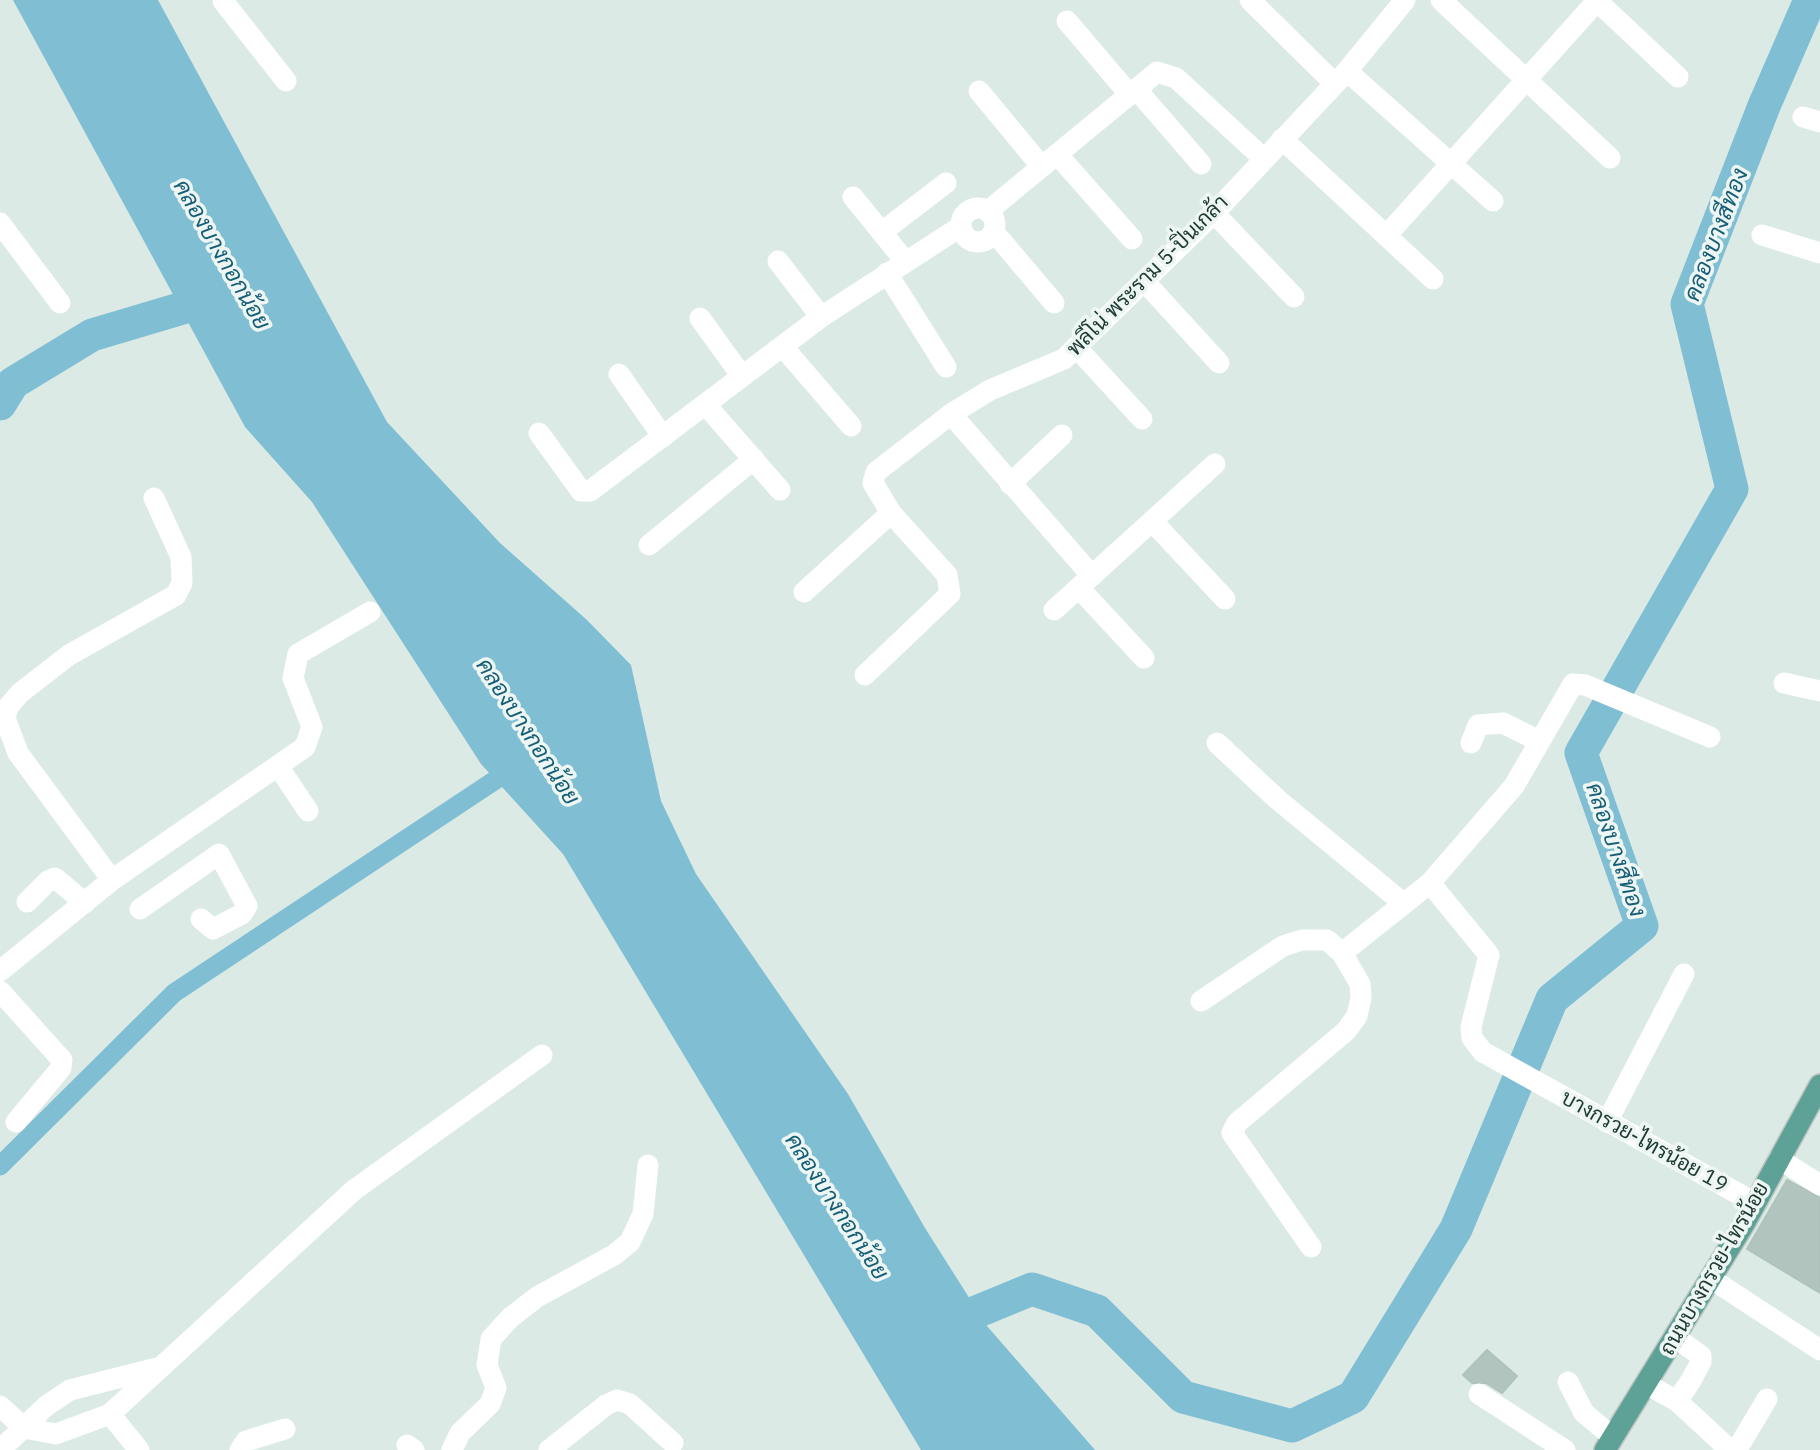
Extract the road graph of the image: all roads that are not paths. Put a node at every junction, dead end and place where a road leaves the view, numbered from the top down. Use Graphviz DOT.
graph roads {
  1 [pos="1250,0"];
  2 [pos="1405,0"];
  3 [pos="1441,0"];
  4 [pos="1596,0"];
  5 [pos="223,1"];
  6 [pos="1067,21"];
  7 [pos="1341,77"];
  8 [pos="1678,77"];
  9 [pos="1525,79"];
  10 [pos="286,81"];
  11 [pos="979,91"];
  12 [pos="1133,92"];
  13 [pos="1282,139"];
  14 [pos="1610,158"];
  15 [pos="1264,159"];
  16 [pos="1049,160"];
  17 [pos="1450,162"];
  18 [pos="1201,164"];
  19 [pos="946,183"];
  20 [pos="853,197"];
  21 [pos="1493,201"];
  22 [pos="1213,213"];
  23 [pos="991,222"];
  24 [pos="0,223"];
  25 [pos="882,232"];
  26 [pos="1762,234"];
  27 [pos="1386,236"];
  28 [pos="1132,239"];
  29 [pos="1820,253"];
  30 [pos="778,261"];
  31 [pos="905,261"];
  32 [pos="887,273"];
  33 [pos="1433,279"];
  34 [pos="1144,281"];
  35 [pos="1294,297"];
  36 [pos="60,303"];
  37 [pos="1054,303"];
  38 [pos="821,317"];
  39 [pos="700,318"];
  40 [pos="783,346"];
  41 [pos="1076,348"];
  42 [pos="1219,363"];
  43 [pos="946,367"];
  44 [pos="619,374"];
  45 [pos="741,375"];
  46 [pos="705,404"];
  47 [pos="951,414"];
  48 [pos="1142,419"];
  49 [pos="851,426"];
  50 [pos="538,433"];
  51 [pos="1062,435"];
  52 [pos="663,436"];
  53 [pos="754,460"];
  54 [pos="1215,464"];
  55 [pos="1010,484"];
  56 [pos="780,490"];
  57 [pos="154,498"];
  58 [pos="891,513"];
  59 [pos="1152,521"];
  60 [pos="649,545"];
  61 [pos="1086,582"];
  62 [pos="804,592"];
  63 [pos="1225,599"];
  64 [pos="1054,610"];
  65 [pos="370,612"];
  66 [pos="1144,658"];
  67 [pos="865,675"];
  68 [pos="1784,683"];
  69 [pos="1820,691"];
  70 [pos="1710,737"];
  71 [pos="1539,741"];
  72 [pos="1217,743"];
  73 [pos="1471,743"];
  74 [pos="278,765"];
  75 [pos="308,811"];
  76 [pos="198,821"];
  77 [pos="219,854"];
  78 [pos="112,880"];
  79 [pos="1430,883"];
  80 [pos="27,902"];
  81 [pos="85,903"];
  82 [pos="1403,903"];
  83 [pos="140,909"];
  84 [pos="201,919"];
  85 [pos="1342,953"];
  86 [pos="0,971"];
  87 [pos="1684,974"];
  88 [pos="0,991"];
  89 [pos="1201,1000"];
  90 [pos="541,1055"];
  91 [pos="1820,1085"];
  92 [pos="1814,1110"];
  93 [pos="16,1122"];
  94 [pos="1607,1122"];
  95 [pos="1779,1159"];
  96 [pos="648,1166"];
  97 [pos="1820,1185"];
  98 [pos="1755,1203"];
  99 [pos="1311,1247"];
  100 [pos="1710,1278"];
  101 [pos="1675,1336"];
  102 [pos="1820,1350"];
  103 [pos="157,1368"];
  104 [pos="1568,1381"];
  105 [pos="1646,1384"];
  106 [pos="1479,1394"];
  107 [pos="1767,1399"];
  108 [pos="1677,1401"];
  109 [pos="0,1406"];
  110 [pos="110,1414"];
  111 [pos="24,1428"];
  112 [pos="285,1429"];
  113 [pos="673,1443"];
  114 [pos="1608,1446"];
  115 [pos="0,1450"];
  116 [pos="139,1450"];
  117 [pos="240,1450"];
  118 [pos="452,1450"];
  119 [pos="549,1450"];
  120 [pos="1565,1450"];
  121 [pos="1730,1450"];
  1 -- 7 [label="street"];
  2 -- 7 [label="street, พลีโน่ พระราม 5-ปิ่นเกล้า"];
  3 -- 9 [label="street"];
  4 -- 8 [label="street"];
  4 -- 9 [label="street"];
  5 -- 10 [label="street"];
  6 -- 12 [label="street"];
  7 -- 13 [label="street, พลีโน่ พระราม 5-ปิ่นเกล้า"];
  7 -- 17 [label="street"];
  9 -- 14 [label="street"];
  9 -- 17 [label="street"];
  11 -- 16 [label="street"];
  12 -- 15 [label="street"];
  12 -- 16 [label="street"];
  12 -- 18 [label="street"];
  13 -- 15 [label="street, พลีโน่ พระราม 5-ปิ่นเกล้า"];
  13 -- 27 [label="street"];
  15 -- 22 [label="street, พลีโน่ พระราม 5-ปิ่นเกล้า"];
  16 -- 23 [label="street"];
  16 -- 28 [label="street"];
  17 -- 21 [label="street"];
  17 -- 27 [label="street"];
  19 -- 25 [label="street"];
  20 -- 25 [label="street"];
  22 -- 34 [label="street, พลีโน่ พระราม 5-ปิ่นเกล้า"];
  22 -- 35 [label="street"];
  23 -- 31 [label="street"];
  23 -- 37 [label="street"];
  24 -- 36 [label="street"];
  25 -- 31 [label="street"];
  26 -- 29 [label="street"];
  27 -- 33 [label="street"];
  30 -- 38 [label="street"];
  31 -- 32 [label="street"];
  32 -- 38 [label="street"];
  32 -- 43 [label="street"];
  34 -- 41 [label="street, พลีโน่ พระราม 5-ปิ่นเกล้า"];
  34 -- 42 [label="street"];
  38 -- 40 [label="street"];
  39 -- 45 [label="street"];
  40 -- 45 [label="street"];
  40 -- 49 [label="street"];
  41 -- 47 [label="street, พลีโน่ พระราม 5-ปิ่นเกล้า"];
  41 -- 48 [label="street"];
  44 -- 52 [label="street"];
  45 -- 46 [label="street"];
  46 -- 52 [label="street"];
  46 -- 53 [label="street"];
  47 -- 55 [label="street"];
  47 -- 58 [label="street, พลีโน่ พระราม 5-ปิ่นเกล้า"];
  50 -- 52 [label="street"];
  51 -- 55 [label="street"];
  53 -- 56 [label="street"];
  53 -- 60 [label="street"];
  54 -- 59 [label="street"];
  55 -- 61 [label="street"];
  57 -- 78 [label="street"];
  58 -- 62 [label="street"];
  58 -- 67 [label="street, พลีโน่ พระราม 5-ปิ่นเกล้า"];
  59 -- 61 [label="street"];
  59 -- 63 [label="street"];
  61 -- 64 [label="street"];
  61 -- 66 [label="street"];
  65 -- 74 [label="street"];
  68 -- 69 [label="street"];
  70 -- 71 [label="street"];
  71 -- 73 [label="street"];
  71 -- 79 [label="street"];
  72 -- 82 [label="street"];
  74 -- 75 [label="street"];
  74 -- 76 [label="street"];
  76 -- 77 [label="street"];
  76 -- 78 [label="street"];
  77 -- 83 [label="street"];
  77 -- 84 [label="street"];
  78 -- 81 [label="street"];
  79 -- 82 [label="street"];
  79 -- 94 [label="street, บางกรวย-ไทรน้อย 19"];
  80 -- 81 [label="street"];
  81 -- 86 [label="street"];
  82 -- 85 [label="street"];
  85 -- 89 [label="street"];
  85 -- 99 [label="street"];
  87 -- 94 [label="street"];
  88 -- 93 [label="street"];
  90 -- 103 [label="street"];
  91 -- 92 [label="main road, ถนนบางกรวย-ไทรน้อย"];
  92 -- 95 [label="main road, ถนนบางกรวย-ไทรน้อย"];
  94 -- 98 [label="street, บางกรวย-ไทรน้อย 19"];
  95 -- 97 [label="street"];
  95 -- 98 [label="main road, ถนนบางกรวย-ไทรน้อย"];
  96 -- 118 [label="street"];
  98 -- 100 [label="main road, ถนนบางกรวย-ไทรน้อย"];
  100 -- 101 [label="main road, ถนนบางกรวย-ไทรน้อย"];
  100 -- 102 [label="street"];
  101 -- 105 [label="main road, ถนนบางกรวย-ไทรน้อย"];
  101 -- 108 [label="street"];
  103 -- 110 [label="street"];
  103 -- 111 [label="street"];
  104 -- 114 [label="street"];
  105 -- 108 [label="street"];
  105 -- 114 [label="main road, ถนนบางกรวย-ไทรน้อย"];
  106 -- 120 [label="street"];
  107 -- 121 [label="street"];
  108 -- 121 [label="street"];
  109 -- 111 [label="street"];
  110 -- 111 [label="street"];
  110 -- 116 [label="street"];
  111 -- 115 [label="street"];
  112 -- 117 [label="street"];
  113 -- 119 [label="street"];
}
